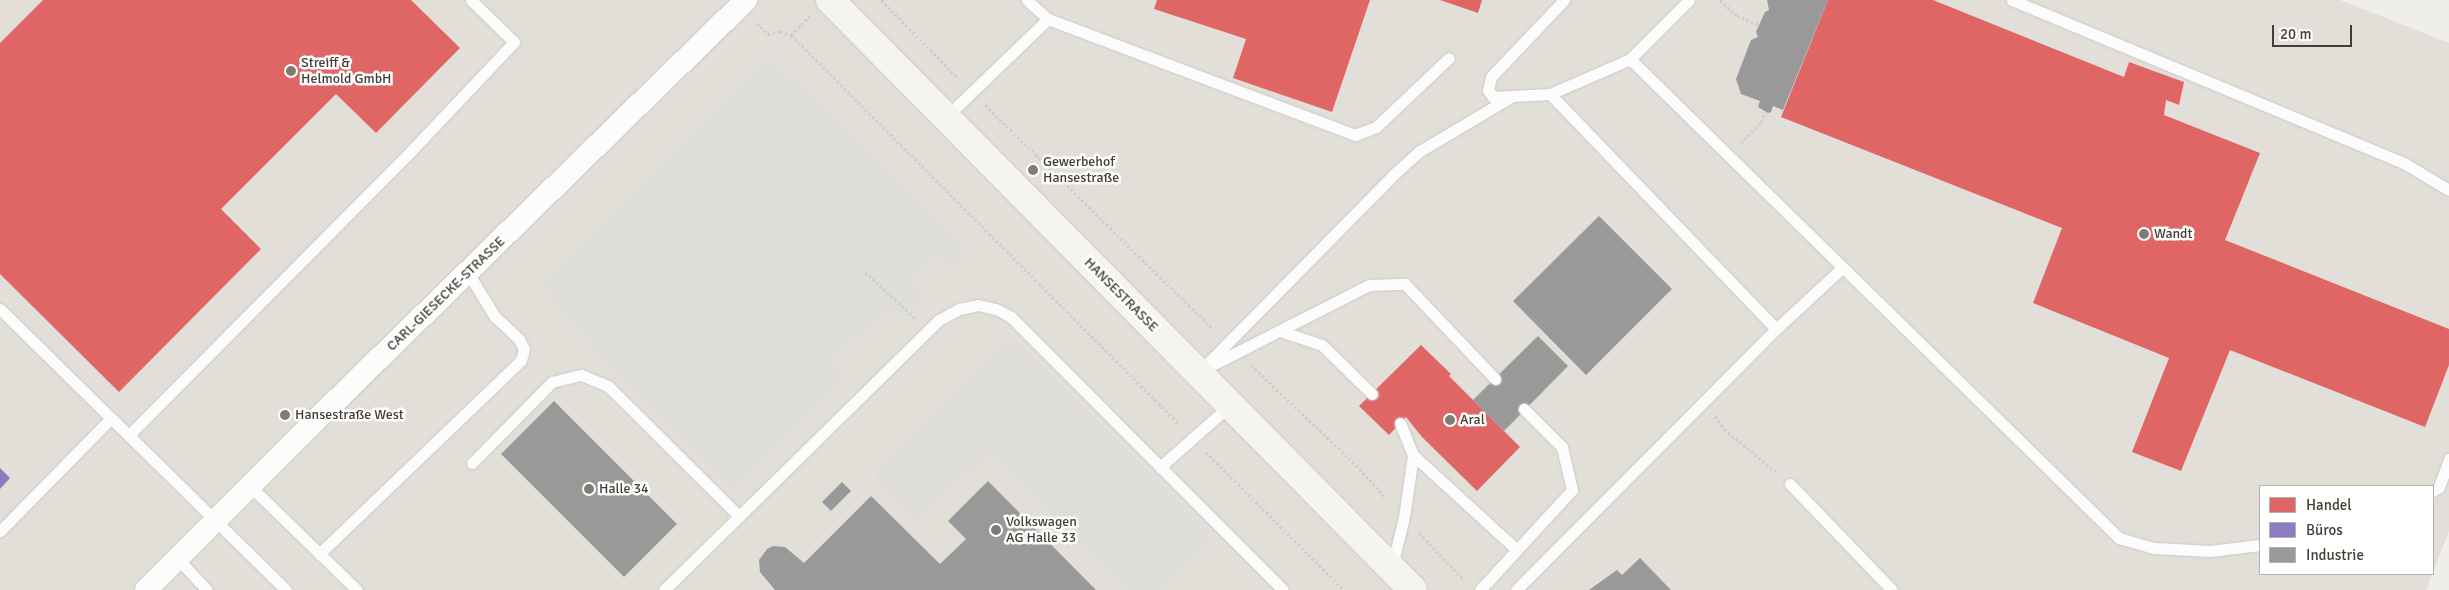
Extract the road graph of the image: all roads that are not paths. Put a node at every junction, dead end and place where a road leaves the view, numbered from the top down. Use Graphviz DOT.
graph roads {
  1 [pos="471,0"];
  2 [pos="830,0"];
  3 [pos="1028,0"];
  4 [pos="1564,0"];
  5 [pos="1688,0"];
  6 [pos="2012,0"];
  7 [pos="743,3"];
  8 [pos="1048,19"];
  9 [pos="1449,58"];
  10 [pos="1630,59"];
  11 [pos="1550,94"];
  12 [pos="1508,98"];
  13 [pos="945,118"];
  14 [pos="2449,190"];
  15 [pos="1842,267"];
  16 [pos="468,273"];
  17 [pos="0,309"];
  18 [pos="1776,329"];
  19 [pos="1280,331"];
  20 [pos="1198,373"];
  21 [pos="1494,380"];
  22 [pos="1372,394"];
  23 [pos="1230,405"];
  24 [pos="1524,410"];
  25 [pos="111,418"];
  26 [pos="1400,423"];
  27 [pos="129,436"];
  28 [pos="1413,455"];
  29 [pos="2449,459"];
  30 [pos="472,463"];
  31 [pos="1160,467"];
  32 [pos="1790,484"];
  33 [pos="250,486"];
  34 [pos="2434,490"];
  35 [pos="739,516"];
  36 [pos="216,520"];
  37 [pos="0,531"];
  38 [pos="2259,545"];
  39 [pos="1516,549"];
  40 [pos="319,554"];
  41 [pos="178,559"];
  42 [pos="1391,568"];
  43 [pos="146,590"];
  44 [pos="207,590"];
  45 [pos="286,590"];
  46 [pos="357,590"];
  47 [pos="664,590"];
  48 [pos="1283,590"];
  49 [pos="1413,590"];
  50 [pos="1480,590"];
  51 [pos="1516,590"];
  52 [pos="1892,590"];
  1 -- 27 [label="lane"];
  2 -- 13 [label="main road, HANSESTRASSE"];
  3 -- 8 [label="lane"];
  4 -- 12 [label="lane"];
  5 -- 10 [label="lane"];
  6 -- 14 [label="lane"];
  7 -- 16 [label="street, CARL-GIESECKE-STRASSE"];
  8 -- 9 [label="lane"];
  8 -- 13 [label="lane"];
  10 -- 11 [label="lane"];
  10 -- 15 [label="lane"];
  11 -- 12 [label="lane"];
  11 -- 18 [label="lane"];
  12 -- 20 [label="lane"];
  13 -- 20 [label="main road, HANSESTRASSE"];
  15 -- 18 [label="lane"];
  15 -- 38 [label="lane"];
  16 -- 33 [label="street, CARL-GIESECKE-STRASSE"];
  16 -- 40 [label="lane"];
  17 -- 25 [label="lane"];
  18 -- 51 [label="lane"];
  19 -- 20 [label="lane"];
  19 -- 21 [label="lane"];
  19 -- 22 [label="lane"];
  20 -- 23 [label="main road, HANSESTRASSE"];
  23 -- 31 [label="lane"];
  23 -- 42 [label="main road, HANSESTRASSE"];
  24 -- 39 [label="lane"];
  25 -- 27 [label="lane"];
  25 -- 37 [label="lane"];
  26 -- 28 [label="lane"];
  27 -- 36 [label="lane"];
  28 -- 39 [label="lane"];
  28 -- 42 [label="lane"];
  29 -- 34 [label="lane"];
  30 -- 35 [label="lane"];
  31 -- 35 [label="lane"];
  31 -- 48 [label="lane"];
  32 -- 52 [label="lane"];
  33 -- 36 [label="street, CARL-GIESECKE-STRASSE"];
  33 -- 40 [label="lane"];
  35 -- 47 [label="lane"];
  36 -- 41 [label="street, CARL-GIESECKE-STRASSE"];
  36 -- 45 [label="lane"];
  39 -- 50 [label="lane"];
  40 -- 46 [label="lane"];
  41 -- 43 [label="street, CARL-GIESECKE-STRASSE"];
  41 -- 44 [label="lane"];
  42 -- 49 [label="main road, HANSESTRASSE"];
}
